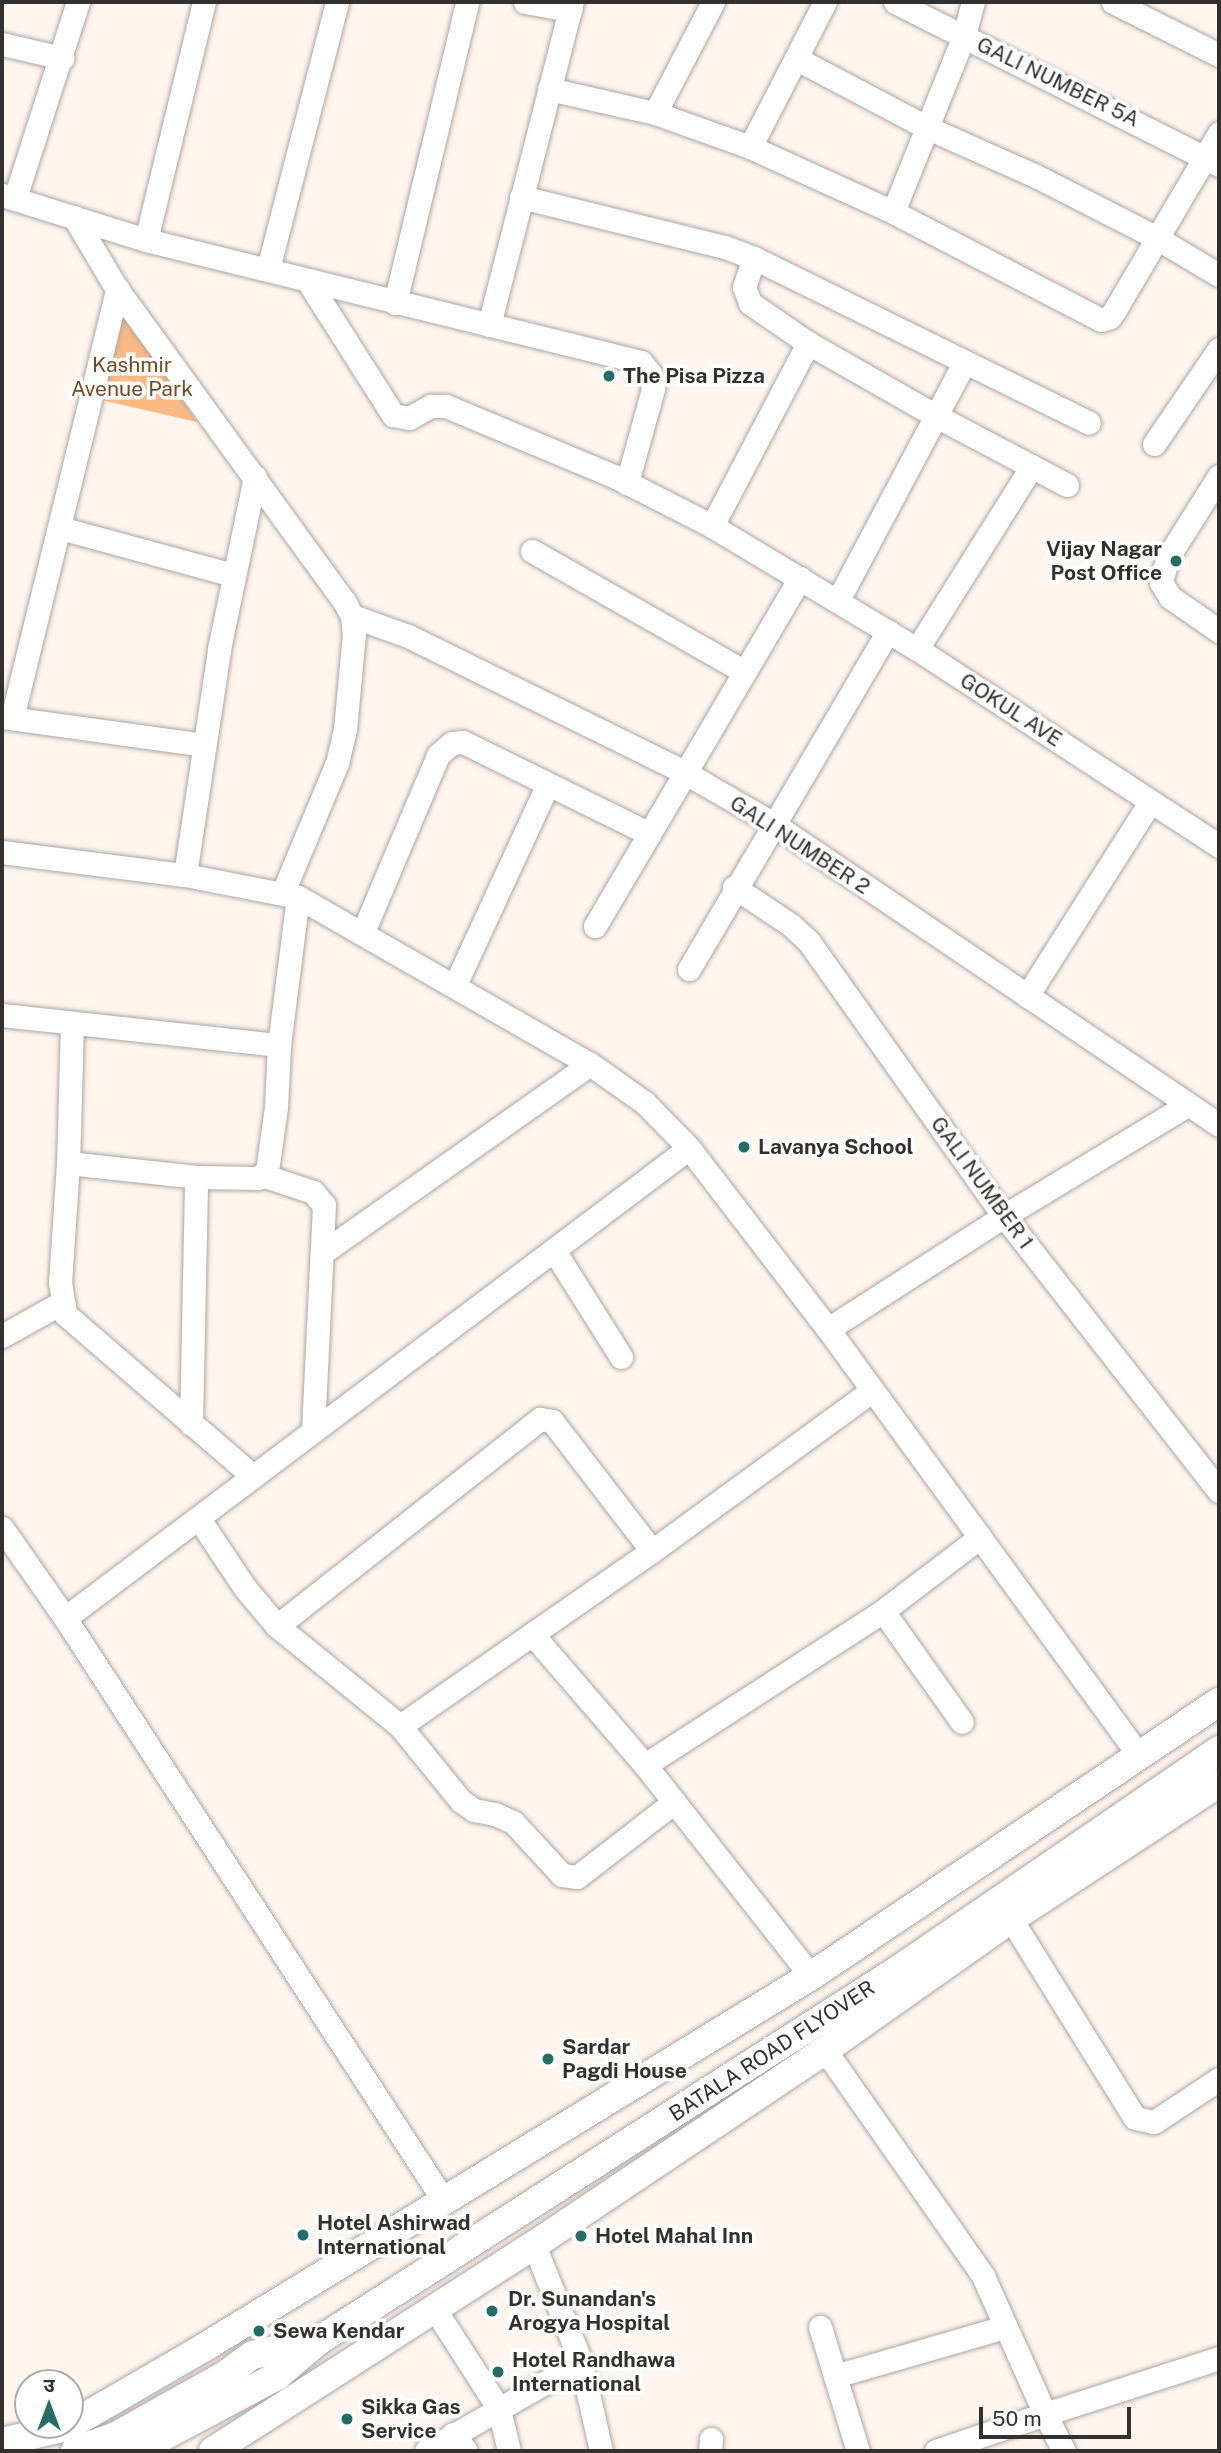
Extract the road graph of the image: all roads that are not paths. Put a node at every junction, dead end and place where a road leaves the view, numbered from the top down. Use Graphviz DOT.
graph roads {
  1 [pos="78,2"];
  2 [pos="204,2"];
  3 [pos="337,2"];
  4 [pos="467,2"];
  5 [pos="525,2"];
  6 [pos="713,2"];
  7 [pos="825,2"];
  8 [pos="895,2"];
  9 [pos="973,2"];
  10 [pos="1113,2"];
  11 [pos="571,6"];
  12 [pos="964,35"];
  13 [pos="2,44"];
  14 [pos="1219,55"];
  15 [pos="62,58"];
  16 [pos="797,59"];
  17 [pos="548,89"];
  18 [pos="655,113"];
  19 [pos="928,128"];
  20 [pos="1219,133"];
  21 [pos="750,147"];
  22 [pos="1212,160"];
  23 [pos="8,197"];
  24 [pos="521,197"];
  25 [pos="893,212"];
  26 [pos="74,217"];
  27 [pos="1156,237"];
  28 [pos="146,240"];
  29 [pos="754,258"];
  30 [pos="268,270"];
  31 [pos="1219,275"];
  32 [pos="308,281"];
  33 [pos="117,289"];
  34 [pos="395,303"];
  35 [pos="489,325"];
  36 [pos="808,342"];
  37 [pos="1219,349"];
  38 [pos="964,363"];
  39 [pos="936,416"];
  40 [pos="1090,423"];
  41 [pos="1154,444"];
  42 [pos="1032,466"];
  43 [pos="1219,476"];
  44 [pos="255,477"];
  45 [pos="627,483"];
  46 [pos="1067,485"];
  47 [pos="712,526"];
  48 [pos="60,528"];
  49 [pos="532,551"];
  50 [pos="233,575"];
  51 [pos="800,578"];
  52 [pos="838,600"];
  53 [pos="352,616"];
  54 [pos="888,631"];
  55 [pos="1219,631"];
  56 [pos="917,649"];
  57 [pos="743,671"];
  58 [pos="7,718"];
  59 [pos="203,745"];
  60 [pos="684,772"];
  61 [pos="548,784"];
  62 [pos="1150,802"];
  63 [pos="772,823"];
  64 [pos="650,834"];
  65 [pos="1219,846"];
  66 [pos="2,852"];
  67 [pos="185,876"];
  68 [pos="734,887"];
  69 [pos="291,895"];
  70 [pos="595,926"];
  71 [pos="363,932"];
  72 [pos="689,969"];
  73 [pos="455,985"];
  74 [pos="1027,996"];
  75 [pos="2,1015"];
  76 [pos="72,1023"];
  77 [pos="279,1045"];
  78 [pos="590,1064"];
  79 [pos="1187,1105"];
  80 [pos="1219,1125"];
  81 [pos="689,1148"];
  82 [pos="68,1163"];
  83 [pos="262,1175"];
  84 [pos="196,1177"];
  85 [pos="1004,1216"];
  86 [pos="555,1252"];
  87 [pos="322,1253"];
  88 [pos="61,1303"];
  89 [pos="828,1329"];
  90 [pos="2,1336"];
  91 [pos="621,1357"];
  92 [pos="870,1392"];
  93 [pos="191,1424"];
  94 [pos="313,1431"];
  95 [pos="253,1476"];
  96 [pos="1219,1491"];
  97 [pos="199,1519"];
  98 [pos="2,1528"];
  99 [pos="980,1537"];
  100 [pos="652,1550"];
  101 [pos="883,1611"];
  102 [pos="65,1618"];
  103 [pos="277,1626"];
  104 [pos="532,1634"];
  105 [pos="1219,1702"];
  106 [pos="962,1722"];
  107 [pos="400,1726"];
  108 [pos="1219,1750"];
  109 [pos="1138,1754"];
  110 [pos="645,1765"];
  111 [pos="1219,1783"];
  112 [pos="674,1802"];
  113 [pos="1011,1919"];
  114 [pos="810,1976"];
  115 [pos="825,2050"];
  116 [pos="1219,2079"];
  117 [pos="444,2201"];
  118 [pos="534,2245"];
  119 [pos="434,2308"];
  120 [pos="820,2327"];
  121 [pos="1005,2327"];
  122 [pos="318,2341"];
  123 [pos="205,2347"];
  124 [pos="1219,2358"];
  125 [pos="580,2362"];
  126 [pos="225,2375"];
  127 [pos="835,2376"];
  128 [pos="499,2409"];
  129 [pos="1045,2414"];
  130 [pos="2,2442"];
  131 [pos="460,2443"];
  132 [pos="75,2451"];
  133 [pos="136,2451"];
  134 [pos="213,2451"];
  135 [pos="426,2451"];
  136 [pos="509,2451"];
  137 [pos="601,2451"];
  138 [pos="858,2451"];
  139 [pos="936,2451"];
  140 [pos="1064,2451"];
  1 -- 15 [label="street"];
  2 -- 28 [label="street"];
  3 -- 30 [label="street"];
  4 -- 34 [label="street"];
  5 -- 11 [label="street"];
  6 -- 18 [label="street"];
  7 -- 16 [label="street"];
  8 -- 12 [label="street, GALI NUMBER 5A"];
  9 -- 12 [label="street"];
  10 -- 14 [label="street"];
  11 -- 17 [label="street"];
  12 -- 19 [label="street"];
  12 -- 22 [label="street, GALI NUMBER 5A"];
  13 -- 15 [label="street"];
  15 -- 23 [label="street"];
  16 -- 19 [label="street"];
  16 -- 21 [label="street"];
  17 -- 18 [label="street"];
  17 -- 24 [label="street"];
  18 -- 21 [label="street"];
  19 -- 25 [label="street"];
  19 -- 27 [label="street"];
  20 -- 22 [label="street"];
  21 -- 25 [label="street"];
  22 -- 27 [label="street"];
  23 -- 26 [label="street"];
  24 -- 29 [label="street"];
  24 -- 35 [label="street"];
  25 -- 27 [label="street"];
  26 -- 28 [label="street"];
  26 -- 33 [label="street"];
  27 -- 31 [label="street"];
  28 -- 30 [label="street"];
  29 -- 36 [label="street"];
  29 -- 38 [label="street"];
  30 -- 32 [label="street"];
  32 -- 34 [label="street"];
  32 -- 45 [label="street, GOKUL AVE"];
  33 -- 44 [label="street"];
  33 -- 48 [label="street"];
  34 -- 35 [label="street"];
  35 -- 45 [label="street"];
  36 -- 39 [label="street"];
  36 -- 47 [label="street"];
  37 -- 41 [label="street"];
  38 -- 39 [label="street"];
  38 -- 40 [label="street"];
  39 -- 42 [label="street"];
  39 -- 52 [label="street"];
  42 -- 46 [label="street"];
  42 -- 56 [label="street"];
  43 -- 55 [label="street"];
  44 -- 50 [label="street"];
  44 -- 53 [label="street"];
  45 -- 47 [label="street, GOKUL AVE"];
  47 -- 51 [label="street, GOKUL AVE"];
  48 -- 50 [label="street"];
  48 -- 58 [label="street"];
  49 -- 57 [label="street"];
  50 -- 59 [label="street"];
  51 -- 52 [label="street, GOKUL AVE"];
  51 -- 57 [label="street"];
  52 -- 54 [label="street, GOKUL AVE"];
  53 -- 60 [label="street, GALI NUMBER 2"];
  53 -- 69 [label="street"];
  54 -- 56 [label="street, GOKUL AVE"];
  54 -- 63 [label="street"];
  56 -- 62 [label="street, GOKUL AVE"];
  57 -- 60 [label="street"];
  58 -- 59 [label="street"];
  59 -- 67 [label="street"];
  60 -- 63 [label="street, GALI NUMBER 2"];
  60 -- 64 [label="street"];
  61 -- 64 [label="street"];
  61 -- 71 [label="street"];
  61 -- 73 [label="street"];
  62 -- 65 [label="street, GOKUL AVE"];
  62 -- 74 [label="street"];
  63 -- 68 [label="street"];
  63 -- 74 [label="street, GALI NUMBER 2"];
  64 -- 70 [label="street"];
  66 -- 67 [label="street"];
  67 -- 69 [label="street"];
  68 -- 72 [label="street"];
  68 -- 85 [label="street, GALI NUMBER 1"];
  69 -- 71 [label="street"];
  69 -- 77 [label="street"];
  71 -- 73 [label="street"];
  73 -- 78 [label="street"];
  74 -- 79 [label="street, GALI NUMBER 2"];
  75 -- 76 [label="street"];
  76 -- 77 [label="street"];
  76 -- 82 [label="street"];
  77 -- 83 [label="street"];
  78 -- 81 [label="street"];
  78 -- 87 [label="street"];
  79 -- 80 [label="street, GALI NUMBER 2"];
  79 -- 85 [label="street"];
  81 -- 86 [label="street"];
  81 -- 89 [label="street"];
  82 -- 84 [label="street"];
  82 -- 88 [label="street"];
  83 -- 84 [label="street"];
  83 -- 87 [label="street"];
  84 -- 93 [label="street"];
  85 -- 89 [label="street"];
  85 -- 96 [label="street, GALI NUMBER 1"];
  86 -- 91 [label="street"];
  86 -- 94 [label="street"];
  87 -- 94 [label="street"];
  88 -- 90 [label="street"];
  88 -- 93 [label="street"];
  89 -- 92 [label="street"];
  92 -- 99 [label="street"];
  92 -- 100 [label="street"];
  93 -- 95 [label="street"];
  94 -- 95 [label="street"];
  95 -- 97 [label="street"];
  97 -- 102 [label="street"];
  97 -- 103 [label="street"];
  98 -- 102 [label="street"];
  99 -- 101 [label="street"];
  99 -- 109 [label="street"];
  100 -- 103 [label="street"];
  100 -- 104 [label="street"];
  101 -- 106 [label="street"];
  101 -- 110 [label="street"];
  102 -- 117 [label="street"];
  103 -- 107 [label="street"];
  104 -- 107 [label="street"];
  104 -- 110 [label="street"];
  105 -- 109 [label="main road"];
  107 -- 112 [label="street"];
  108 -- 122 [label="main road, BATALA ROAD FLYOVER"];
  109 -- 114 [label="main road"];
  110 -- 112 [label="street"];
  111 -- 113 [label="main road"];
  112 -- 114 [label="street"];
  113 -- 115 [label="main road"];
  113 -- 116 [label="street"];
  114 -- 117 [label="main road"];
  115 -- 118 [label="main road"];
  115 -- 121 [label="street"];
  117 -- 123 [label="main road"];
  118 -- 119 [label="main road"];
  118 -- 125 [label="street"];
  119 -- 128 [label="street"];
  119 -- 134 [label="main road"];
  120 -- 127 [label="street"];
  121 -- 127 [label="street"];
  121 -- 129 [label="street"];
  122 -- 126 [label="main road"];
  122 -- 133 [label="main road"];
  123 -- 126 [label="main road"];
  123 -- 130 [label="main road"];
  124 -- 129 [label="street"];
  125 -- 128 [label="street"];
  125 -- 137 [label="street"];
  126 -- 132 [label="main road"];
  127 -- 138 [label="street"];
  128 -- 131 [label="street"];
  128 -- 136 [label="street"];
  129 -- 139 [label="street"];
  129 -- 140 [label="street"];
  131 -- 135 [label="street"];
}
